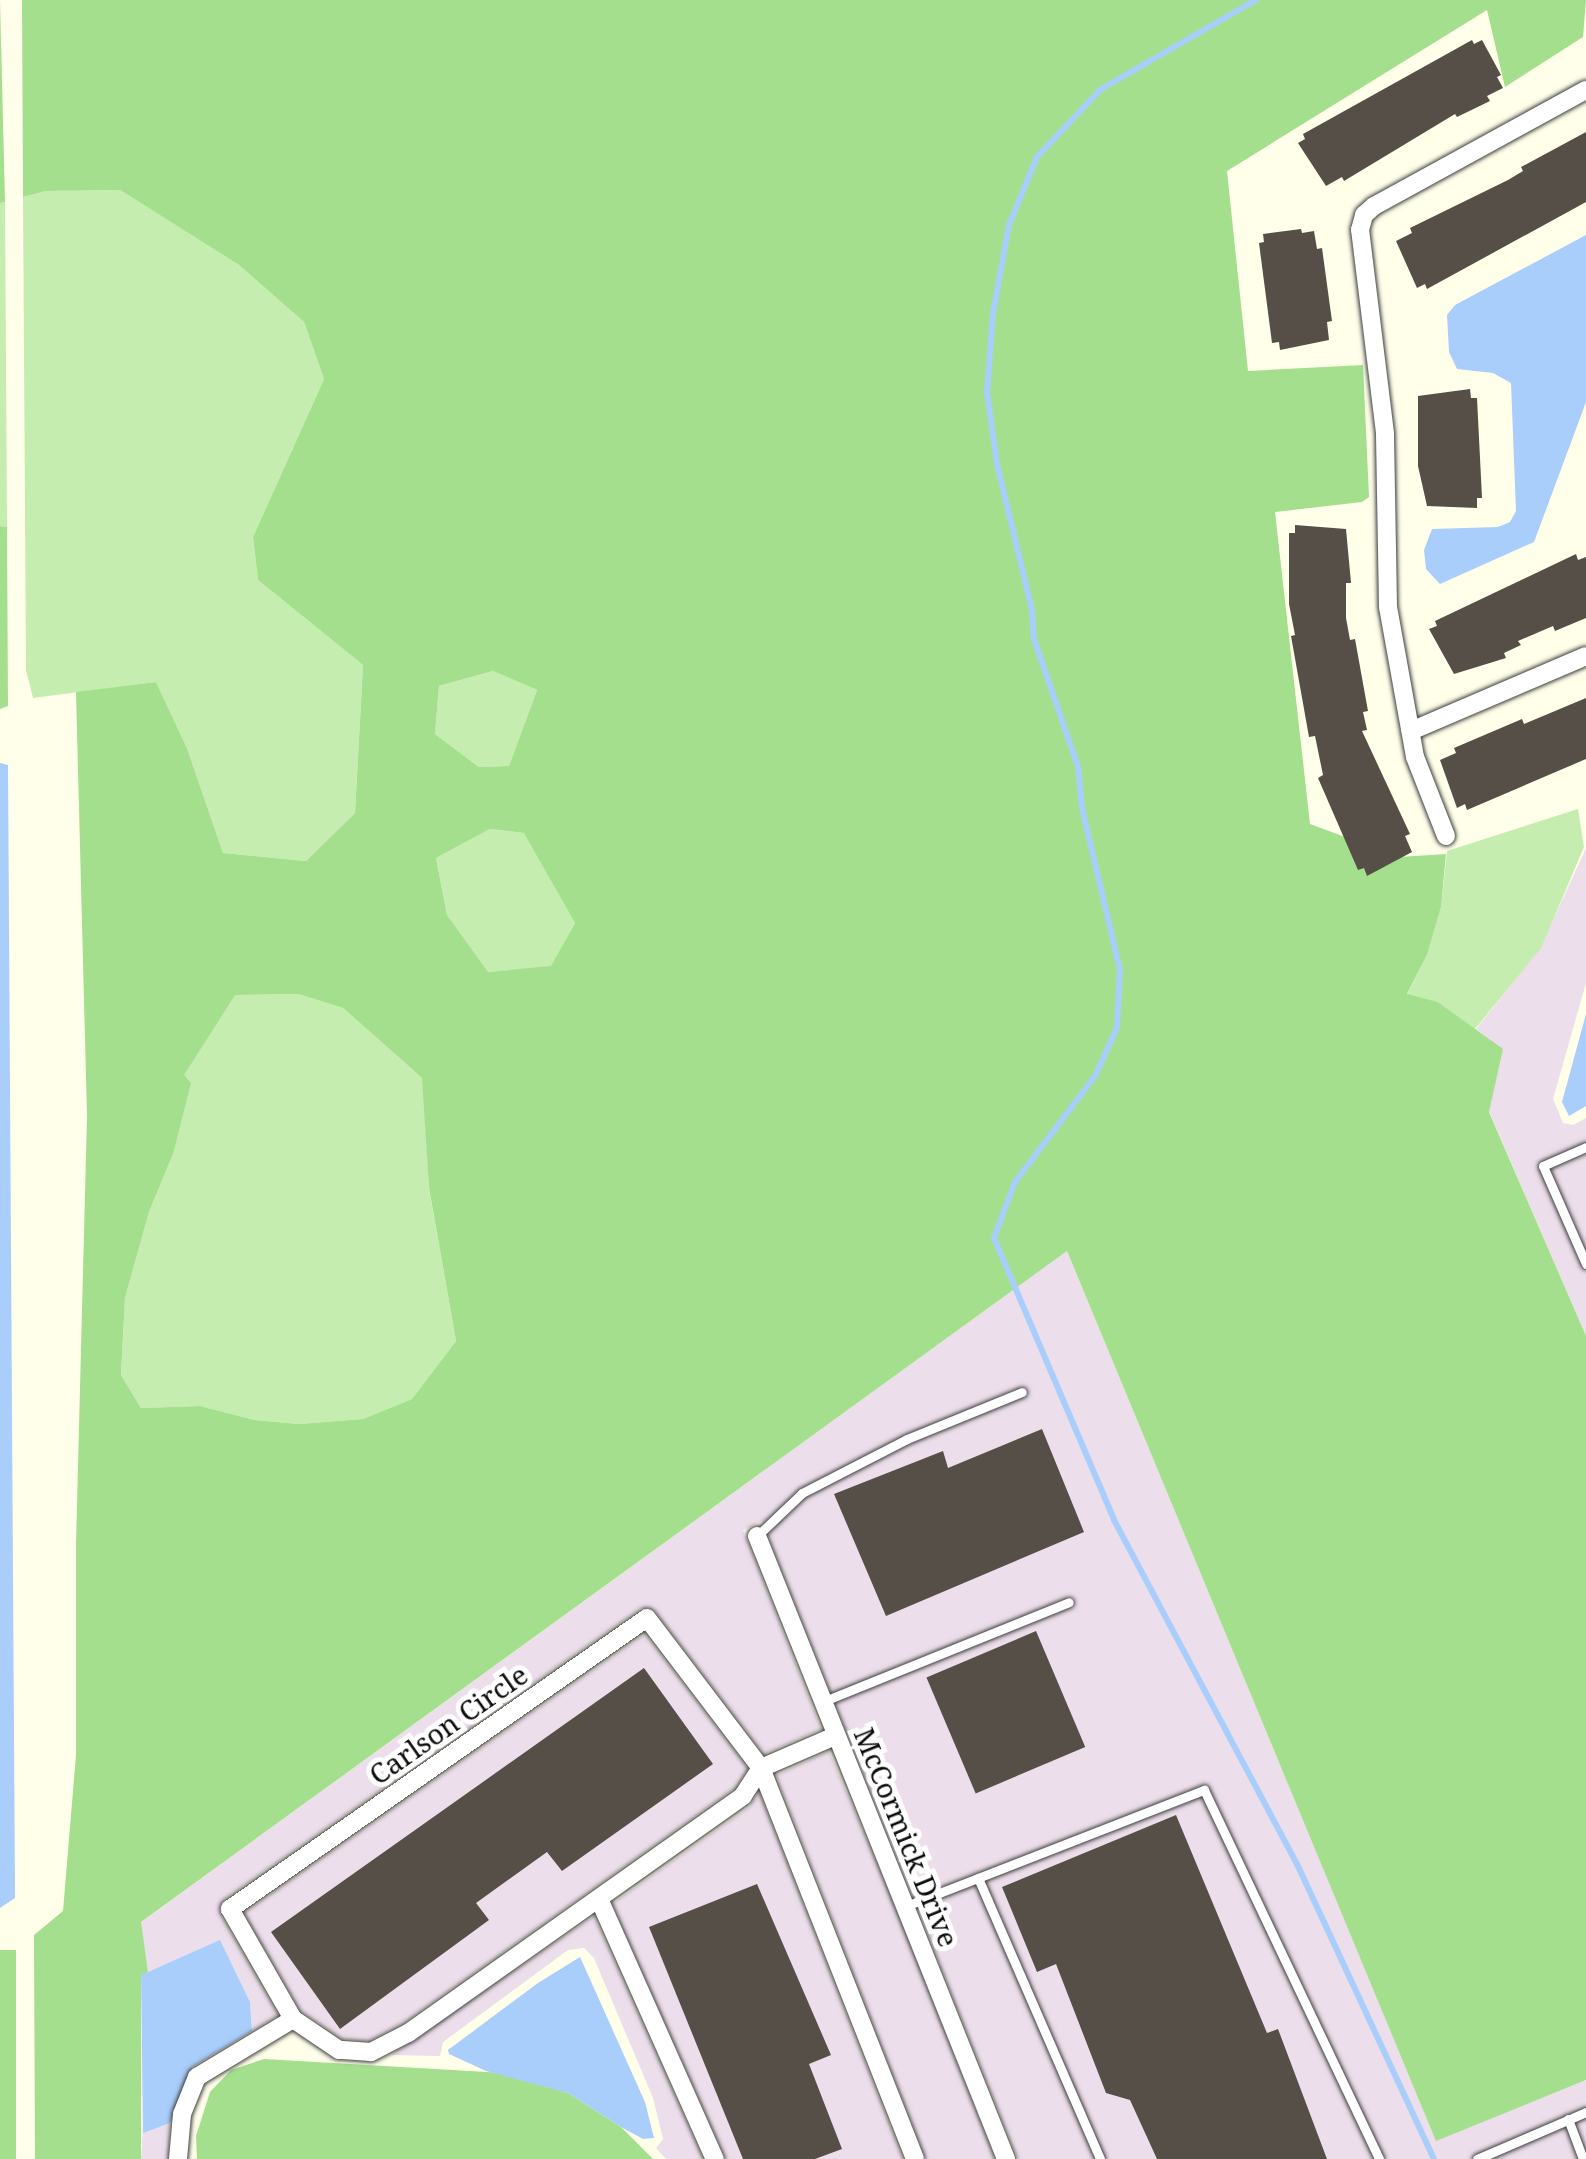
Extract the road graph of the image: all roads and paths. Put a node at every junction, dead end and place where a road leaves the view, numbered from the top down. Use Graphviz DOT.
graph roads {
  1 [pos="1586,90"];
  2 [pos="1586,656"];
  3 [pos="1411,731"];
  4 [pos="1446,836"];
  5 [pos="1586,1147"];
  6 [pos="1586,1264"];
  7 [pos="1022,1392"];
  8 [pos="757,1536"];
  9 [pos="1068,1602"];
  10 [pos="822,1702"];
  11 [pos="835,1736"];
  12 [pos="762,1768"];
  13 [pos="978,1878"];
  14 [pos="598,1900"];
  15 [pos="906,1906"];
  16 [pos="293,2019"];
  17 [pos="1586,2112"];
  18 [pos="1568,2119"];
  19 [pos="178,2159"];
  20 [pos="715,2159"];
  21 [pos="914,2159"];
  22 [pos="1006,2159"];
  23 [pos="1100,2159"];
  24 [pos="1379,2159"];
  25 [pos="1476,2159"];
  26 [pos="1583,2159"];
  1 -- 3 [label="street"];
  2 -- 3 [label="street"];
  3 -- 4 [label="street"];
  5 -- 6 [label="lane"];
  7 -- 8 [label="lane"];
  8 -- 10 [label="street, McCormick Drive"];
  9 -- 10 [label="lane"];
  10 -- 11 [label="street, McCormick Drive"];
  11 -- 12 [label="street, Carlson Circle"];
  11 -- 15 [label="street, McCormick Drive"];
  12 -- 14 [label="street, Carlson Circle"];
  12 -- 16 [label="street, Carlson Circle"];
  12 -- 21 [label="street, Carlson Circle"];
  13 -- 15 [label="lane"];
  13 -- 23 [label="lane"];
  13 -- 24 [label="lane"];
  14 -- 16 [label="street, Carlson Circle"];
  14 -- 20 [label="street"];
  15 -- 22 [label="street, McCormick Drive"];
  16 -- 19 [label="street"];
  17 -- 18 [label="lane"];
  18 -- 25 [label="lane"];
  18 -- 26 [label="lane"];
}
